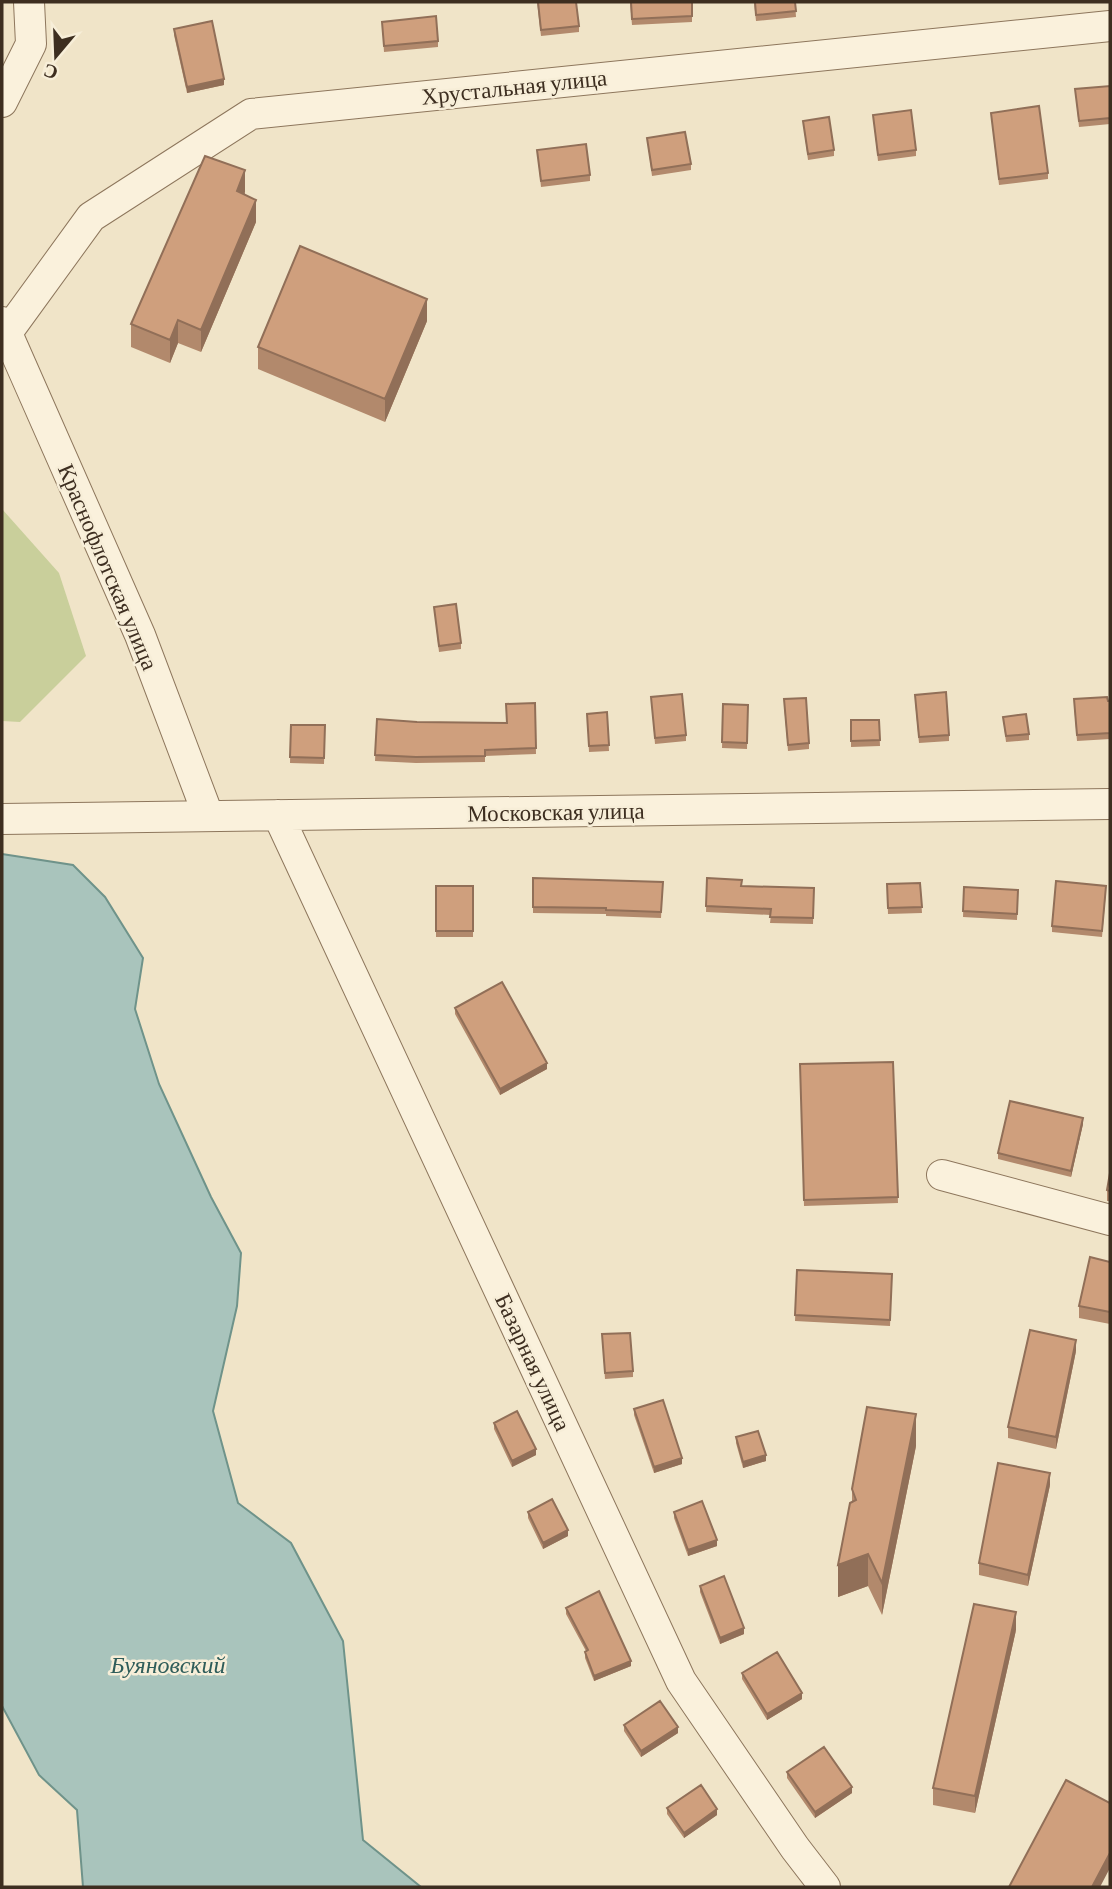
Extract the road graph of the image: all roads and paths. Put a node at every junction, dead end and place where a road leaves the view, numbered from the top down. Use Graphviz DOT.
graph roads {
  1 [pos="29,2"];
  2 [pos="1110,26"];
  3 [pos="2,102"];
  4 [pos="4,328"];
  5 [pos="1110,804"];
  6 [pos="208,815"];
  7 [pos="278,815"];
  8 [pos="2,819"];
  9 [pos="942,1175"];
  10 [pos="1110,1220"];
  11 [pos="825,1887"];
  1 -- 3 [label="street"];
  2 -- 4 [label="street, Хрустальная улица"];
  4 -- 6 [label="street, Краснофлотская улица"];
  5 -- 7 [label="street, Московская улица"];
  6 -- 7 [label="street, Московская улица"];
  6 -- 8 [label="street, Московская улица"];
  7 -- 11 [label="street, Базарная улица"];
  9 -- 10 [label="street"];
}
